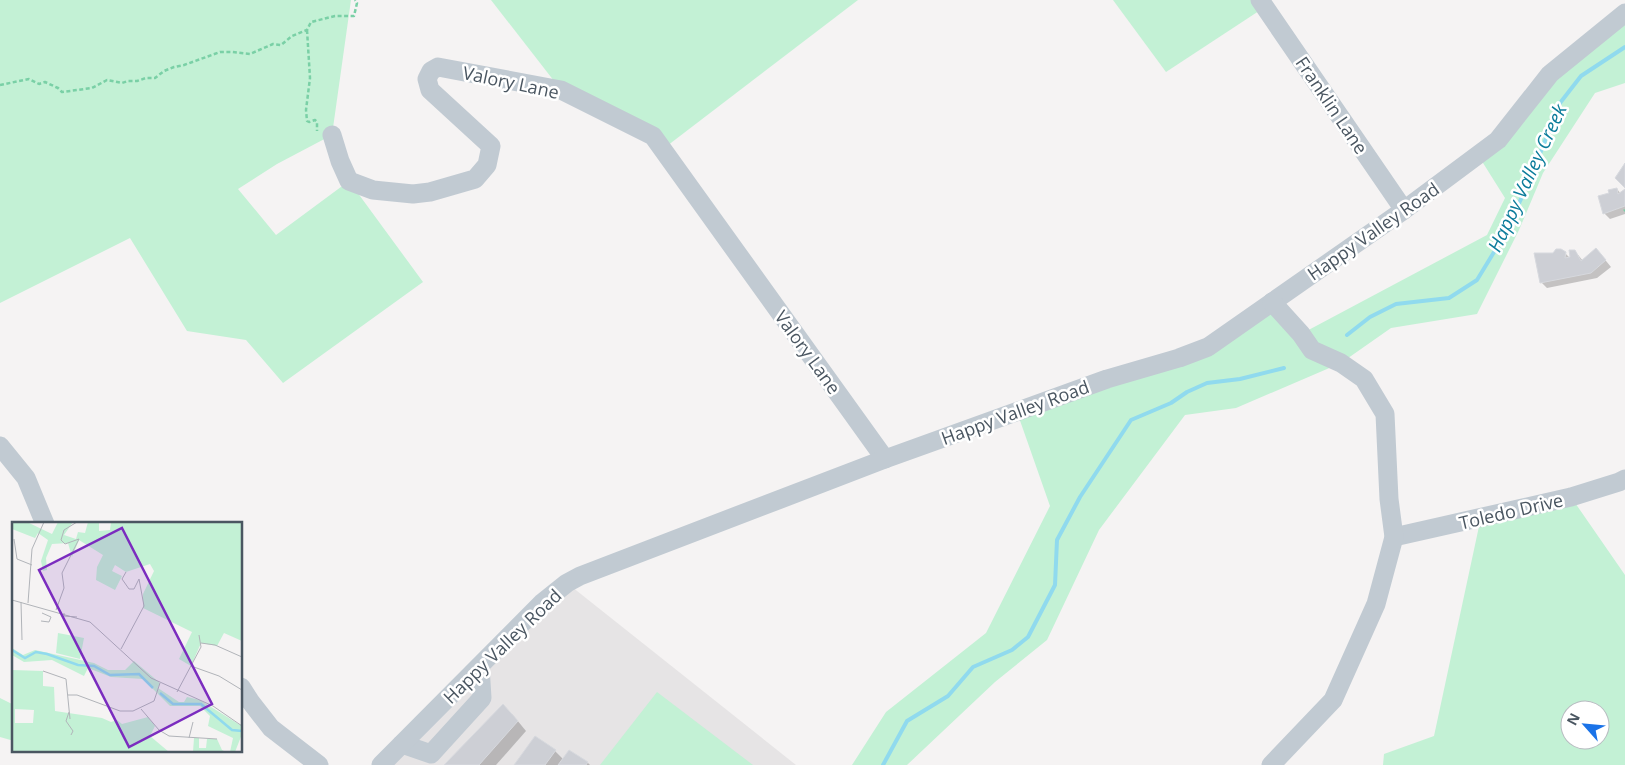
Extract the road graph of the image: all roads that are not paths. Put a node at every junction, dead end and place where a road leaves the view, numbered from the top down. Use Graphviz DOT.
graph roads {
  1 [pos="1266,2"];
  2 [pos="1625,13"];
  3 [pos="332,135"];
  4 [pos="1404,210"];
  5 [pos="1272,302"];
  6 [pos="0,446"];
  7 [pos="886,459"];
  8 [pos="1625,479"];
  9 [pos="44,522"];
  10 [pos="1394,537"];
  11 [pos="480,666"];
  12 [pos="242,689"];
  13 [pos="402,744"];
  14 [pos="319,765"];
  15 [pos="381,765"];
  16 [pos="1271,765"];
  1 -- 4 [label="street, Franklin Lane"];
  2 -- 4 [label="street, Happy Valley Road"];
  3 -- 7 [label="street, Valory Lane"];
  4 -- 5 [label="street, Happy Valley Road"];
  5 -- 7 [label="street, Happy Valley Road"];
  5 -- 10 [label="street"];
  6 -- 9 [label="street"];
  7 -- 11 [label="street, Happy Valley Road"];
  8 -- 10 [label="street, Toledo Drive"];
  10 -- 16 [label="street"];
  11 -- 13 [label="street, Happy Valley Road"];
  11 -- 13 [label="street"];
  12 -- 14 [label="street"];
  13 -- 15 [label="street, Happy Valley Road"];
}
